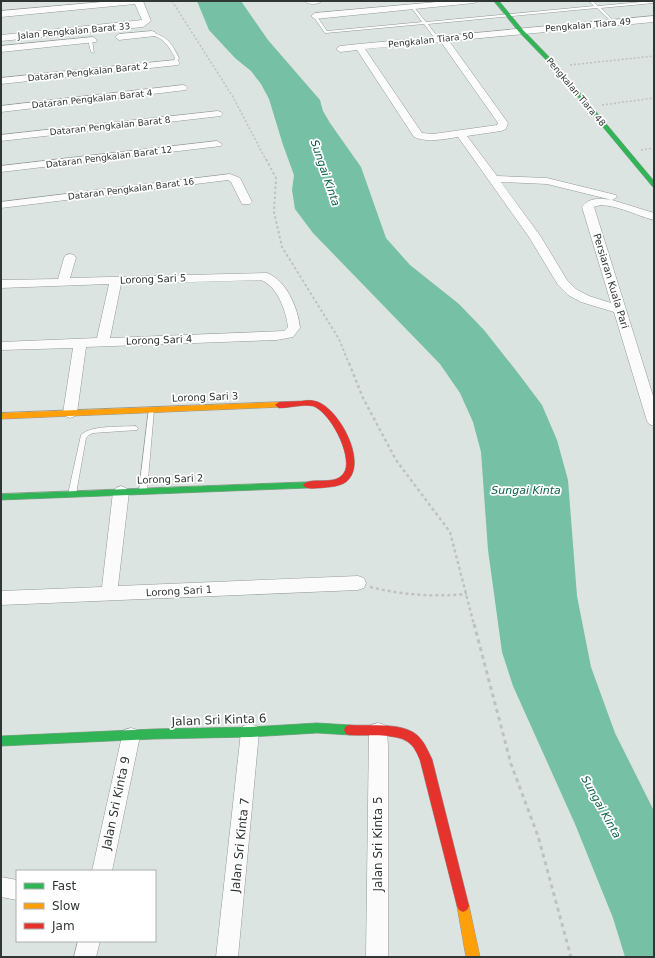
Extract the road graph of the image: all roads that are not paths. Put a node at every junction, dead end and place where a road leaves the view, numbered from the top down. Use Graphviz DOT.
graph roads {
  1 [pos="139,1"];
  2 [pos="474,1"];
  3 [pos="496,1"];
  4 [pos="591,1"];
  5 [pos="654,2"];
  6 [pos="388,4"];
  7 [pos="415,4"];
  8 [pos="312,6"];
  9 [pos="597,7"];
  10 [pos="1,14"];
  11 [pos="507,15"];
  12 [pos="654,19"];
  13 [pos="42,22"];
  14 [pos="613,22"];
  15 [pos="426,23"];
  16 [pos="521,31"];
  17 [pos="152,34"];
  18 [pos="1,38"];
  19 [pos="440,39"];
  20 [pos="90,40"];
  21 [pos="359,47"];
  22 [pos="1,49"];
  23 [pos="340,49"];
  24 [pos="93,52"];
  25 [pos="175,63"];
  26 [pos="1,81"];
  27 [pos="183,88"];
  28 [pos="1,109"];
  29 [pos="218,114"];
  30 [pos="461,134"];
  31 [pos="1,138"];
  32 [pos="217,144"];
  33 [pos="1,169"];
  34 [pos="494,179"];
  35 [pos="654,185"];
  36 [pos="246,202"];
  37 [pos="1,205"];
  38 [pos="654,215"];
  39 [pos="70,258"];
  40 [pos="116,281"];
  41 [pos="63,282"];
  42 [pos="1,284"];
  43 [pos="289,308"];
  44 [pos="621,310"];
  45 [pos="103,342"];
  46 [pos="80,343"];
  47 [pos="1,346"];
  48 [pos="152,410"];
  49 [pos="70,413"];
  50 [pos="1,416"];
  51 [pos="654,421"];
  52 [pos="135,428"];
  53 [pos="340,482"];
  54 [pos="121,492"];
  55 [pos="143,492"];
  56 [pos="72,494"];
  57 [pos="1,497"];
  58 [pos="358,583"];
  59 [pos="109,594"];
  60 [pos="1,598"];
  61 [pos="378,731"];
  62 [pos="250,732"];
  63 [pos="131,736"];
  64 [pos="1,741"];
  65 [pos="102,870"];
  66 [pos="1,887"];
  67 [pos="16,890"];
  68 [pos="89,942"];
  69 [pos="85,957"];
  70 [pos="228,957"];
  71 [pos="377,957"];
  72 [pos="473,957"];
  1 -- 13 [label="street"];
  1 -- 13 [label="street, Jalan Pengkalan Barat 33"];
  2 -- 7 [label="street"];
  3 -- 11 [label="street, Pengkalan Tiara 48"];
  4 -- 9 [label="lane"];
  5 -- 9 [label="lane"];
  6 -- 7 [label="street"];
  6 -- 8 [label="street"];
  6 -- 8 [label="street"];
  7 -- 15 [label="lane"];
  8 -- 15 [label="lane"];
  9 -- 11 [label="lane"];
  9 -- 14 [label="lane"];
  10 -- 13 [label="street"];
  11 -- 15 [label="lane"];
  11 -- 16 [label="street, Pengkalan Tiara 48"];
  12 -- 14 [label="street, Pengkalan Tiara 49"];
  13 -- 18 [label="street, Jalan Pengkalan Barat 33"];
  14 -- 16 [label="street, Pengkalan Tiara 49"];
  15 -- 19 [label="lane"];
  16 -- 19 [label="street, Pengkalan Tiara 50"];
  16 -- 35 [label="street, Pengkalan Tiara 48"];
  17 -- 20 [label="street"];
  17 -- 25 [label="lane"];
  19 -- 21 [label="street, Pengkalan Tiara 50"];
  19 -- 30 [label="street"];
  20 -- 22 [label="street"];
  20 -- 24 [label="lane"];
  21 -- 23 [label="street, Pengkalan Tiara 50"];
  21 -- 30 [label="street"];
  25 -- 26 [label="street, Dataran Pengkalan Barat 2"];
  27 -- 28 [label="street, Dataran Pengkalan Barat 4"];
  29 -- 31 [label="street, Dataran Pengkalan Barat 8"];
  30 -- 34 [label="street"];
  32 -- 33 [label="street, Dataran Pengkalan Barat 12"];
  34 -- 38 [label="street"];
  34 -- 44 [label="street"];
  36 -- 37 [label="street, Dataran Pengkalan Barat 16"];
  38 -- 44 [label="street, Persiaran Kuala Pari"];
  39 -- 41 [label="street"];
  40 -- 41 [label="street, Lorong Sari 5"];
  40 -- 43 [label="street, Lorong Sari 5"];
  40 -- 45 [label="street"];
  41 -- 42 [label="street, Lorong Sari 5"];
  43 -- 45 [label="street, Lorong Sari 4"];
  44 -- 51 [label="street, Persiaran Kuala Pari"];
  45 -- 46 [label="street, Lorong Sari 4"];
  46 -- 47 [label="street, Lorong Sari 4"];
  46 -- 49 [label="street"];
  48 -- 49 [label="street, Lorong Sari 3"];
  48 -- 53 [label="street, Lorong Sari 3"];
  48 -- 55 [label="lane"];
  49 -- 50 [label="street, Lorong Sari 3"];
  52 -- 56 [label="lane"];
  53 -- 55 [label="street, Lorong Sari 2"];
  54 -- 55 [label="street, Lorong Sari 2"];
  54 -- 56 [label="street, Lorong Sari 2"];
  54 -- 59 [label="street"];
  56 -- 57 [label="street, Lorong Sari 2"];
  58 -- 59 [label="street, Lorong Sari 1"];
  59 -- 60 [label="street, Lorong Sari 1"];
  61 -- 62 [label="street, Jalan Sri Kinta 6"];
  61 -- 71 [label="street, Jalan Sri Kinta 5"];
  61 -- 72 [label="street, Jalan Sri Kinta 6"];
  62 -- 63 [label="street, Jalan Sri Kinta 6"];
  62 -- 70 [label="street, Jalan Sri Kinta 7"];
  63 -- 64 [label="street, Jalan Sri Kinta 6"];
  63 -- 65 [label="street, Jalan Sri Kinta 9"];
  66 -- 67 [label="street"];
  68 -- 69 [label="street"];
}
